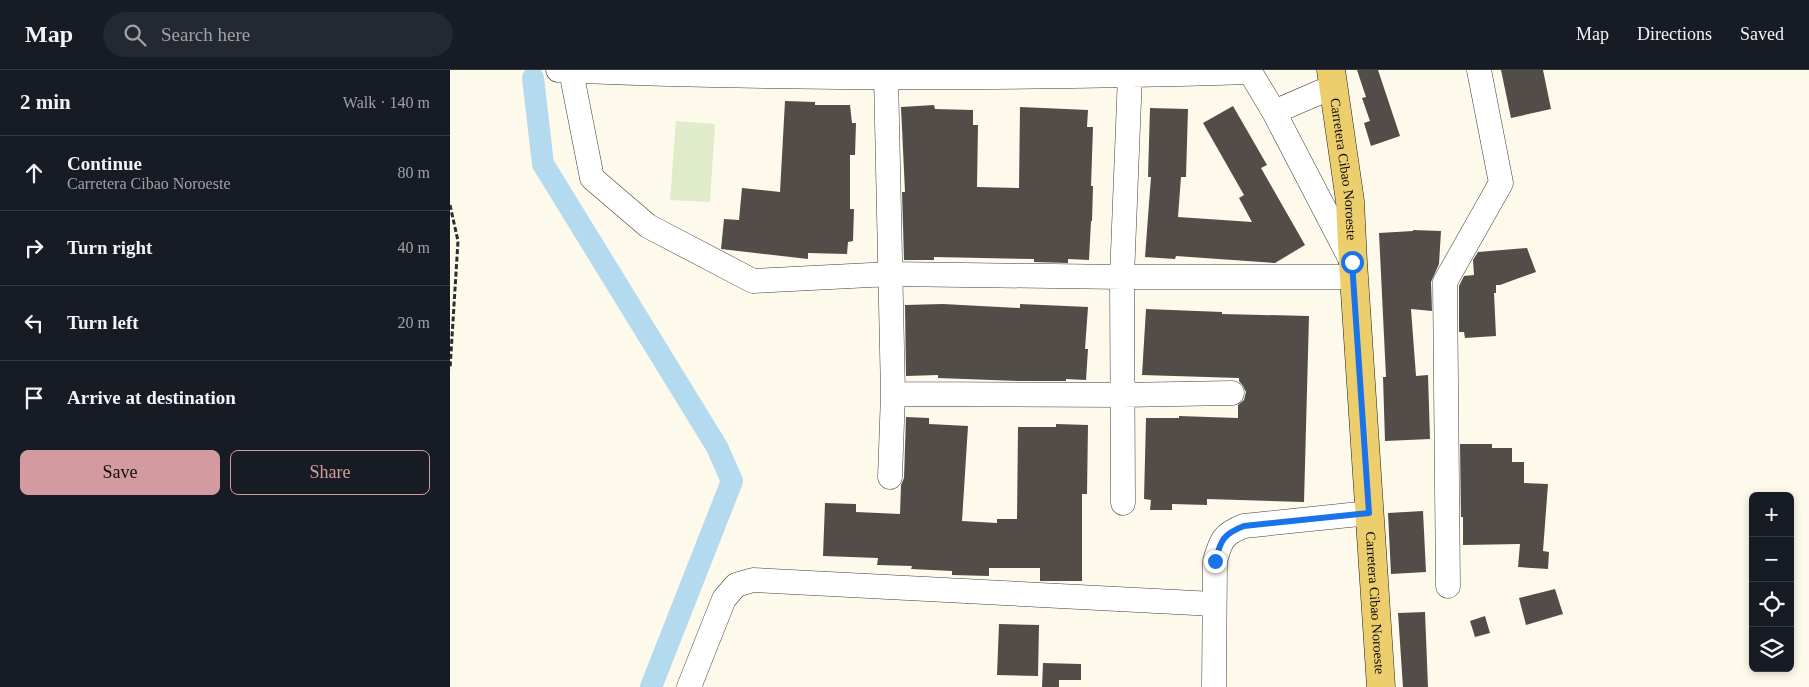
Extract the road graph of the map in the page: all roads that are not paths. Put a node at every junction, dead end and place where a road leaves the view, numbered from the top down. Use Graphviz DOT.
graph roads {
  1 [pos="558,70"];
  2 [pos="571,70"];
  3 [pos="1480,70"];
  4 [pos="1249,71"];
  5 [pos="632,72"];
  6 [pos="753,73"];
  7 [pos="1130,75"];
  8 [pos="886,76"];
  9 [pos="1332,79"];
  10 [pos="1274,112"];
  11 [pos="1353,270"];
  12 [pos="891,274"];
  13 [pos="1122,277"];
  14 [pos="1232,393"];
  15 [pos="893,394"];
  16 [pos="1122,395"];
  17 [pos="890,477"];
  18 [pos="1123,503"];
  19 [pos="1369,513"];
  20 [pos="1448,586"];
  21 [pos="1214,604"];
  22 [pos="689,687"];
  23 [pos="1214,687"];
  24 [pos="1381,687"];
  1 -- 2 [label="street"];
  2 -- 5 [label="street"];
  2 -- 12 [label="street"];
  3 -- 20 [label="street"];
  4 -- 7 [label="street"];
  4 -- 10 [label="street"];
  5 -- 6 [label="street"];
  6 -- 8 [label="street"];
  7 -- 8 [label="street"];
  7 -- 13 [label="street"];
  8 -- 12 [label="street"];
  9 -- 10 [label="street"];
  9 -- 11 [label="main road, Carretera Cibao Noroeste"];
  10 -- 11 [label="street"];
  11 -- 13 [label="street"];
  11 -- 19 [label="main road, Carretera Cibao Noroeste"];
  12 -- 13 [label="street"];
  12 -- 15 [label="street"];
  13 -- 16 [label="street"];
  14 -- 16 [label="street"];
  15 -- 16 [label="street"];
  15 -- 17 [label="street"];
  16 -- 18 [label="street"];
  19 -- 21 [label="street"];
  19 -- 24 [label="main road, Carretera Cibao Noroeste"];
  21 -- 22 [label="street"];
  21 -- 23 [label="street"];
}
